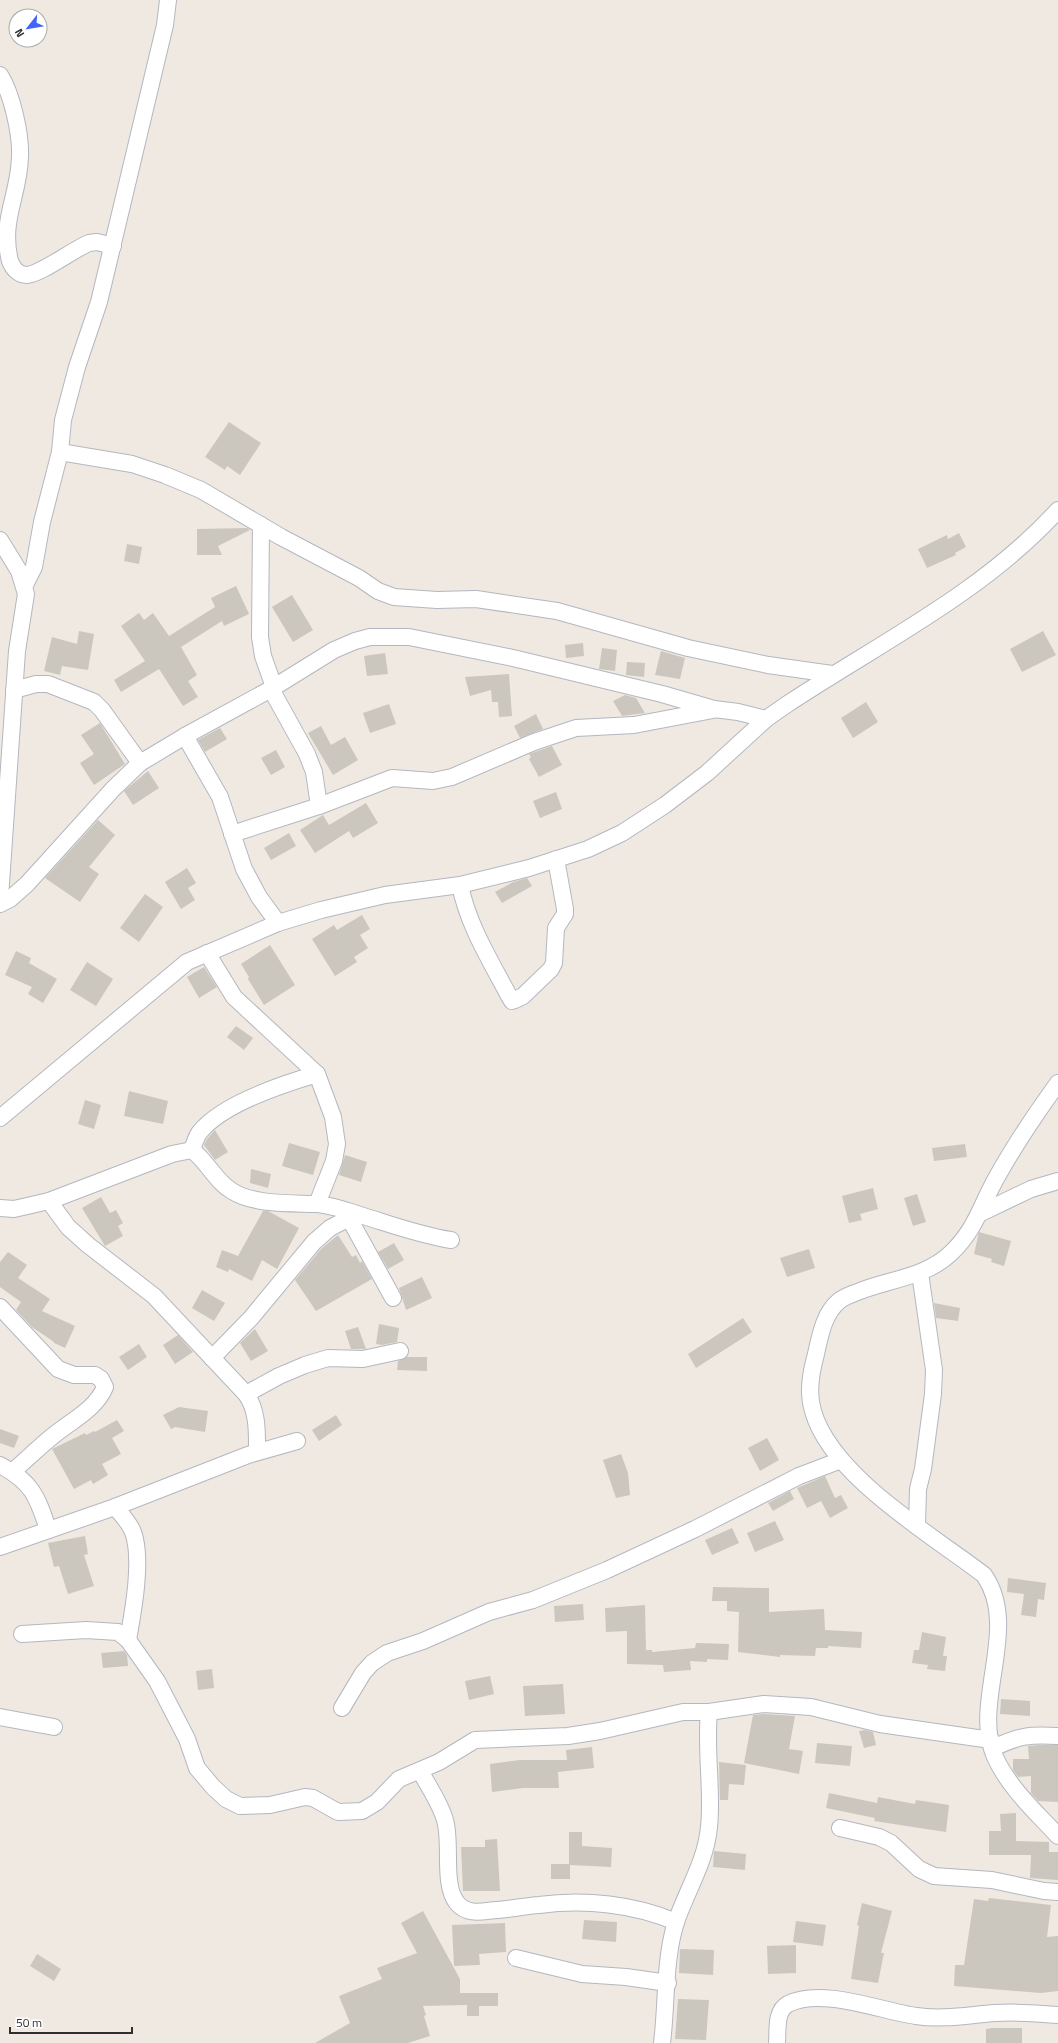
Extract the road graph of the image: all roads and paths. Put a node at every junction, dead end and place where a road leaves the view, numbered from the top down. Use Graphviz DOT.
graph roads {
  1 [pos="168,0"];
  2 [pos="0,75"];
  3 [pos="113,246"];
  4 [pos="60,452"];
  5 [pos="1058,510"];
  6 [pos="261,525"];
  7 [pos="0,540"];
  8 [pos="24,584"];
  9 [pos="832,674"];
  10 [pos="272,688"];
  11 [pos="14,690"];
  12 [pos="714,710"];
  13 [pos="6,713"];
  14 [pos="766,719"];
  15 [pos="185,736"];
  16 [pos="140,762"];
  17 [pos="319,806"];
  18 [pos="232,834"];
  19 [pos="556,859"];
  20 [pos="460,885"];
  21 [pos="0,898"];
  22 [pos="0,904"];
  23 [pos="278,923"];
  24 [pos="207,953"];
  25 [pos="317,1074"];
  26 [pos="1058,1083"];
  27 [pos="0,1118"];
  28 [pos="192,1150"];
  29 [pos="1058,1181"];
  30 [pos="49,1201"];
  31 [pos="317,1204"];
  32 [pos="0,1208"];
  33 [pos="981,1213"];
  34 [pos="353,1216"];
  35 [pos="451,1240"];
  36 [pos="920,1273"];
  37 [pos="393,1298"];
  38 [pos="0,1307"];
  39 [pos="400,1351"];
  40 [pos="212,1358"];
  41 [pos="246,1394"];
  42 [pos="297,1441"];
  43 [pos="257,1452"];
  44 [pos="841,1460"];
  45 [pos="6,1468"];
  46 [pos="115,1507"];
  47 [pos="917,1526"];
  48 [pos="48,1529"];
  49 [pos="0,1546"];
  50 [pos="22,1634"];
  51 [pos="128,1640"];
  52 [pos="342,1708"];
  53 [pos="709,1712"];
  54 [pos="0,1717"];
  55 [pos="54,1727"];
  56 [pos="1058,1736"];
  57 [pos="992,1744"];
  58 [pos="420,1771"];
  59 [pos="840,1828"];
  60 [pos="1058,1836"];
  61 [pos="1058,1892"];
  62 [pos="676,1922"];
  63 [pos="516,1958"];
  64 [pos="668,1983"];
  65 [pos="1058,2015"];
  66 [pos="662,2043"];
  67 [pos="777,2043"];
  1 -- 3 [label="street"];
  2 -- 3 [label="street"];
  3 -- 4 [label="street"];
  4 -- 6 [label="street"];
  4 -- 8 [label="street"];
  5 -- 9 [label="street"];
  6 -- 9 [label="street"];
  6 -- 10 [label="street"];
  7 -- 8 [label="street"];
  8 -- 11 [label="street"];
  9 -- 14 [label="street"];
  10 -- 12 [label="street"];
  10 -- 15 [label="street"];
  10 -- 17 [label="street"];
  11 -- 13 [label="street"];
  11 -- 16 [label="street"];
  12 -- 14 [label="street"];
  12 -- 17 [label="street"];
  13 -- 21 [label="street"];
  14 -- 19 [label="street"];
  15 -- 16 [label="street"];
  15 -- 18 [label="street"];
  16 -- 22 [label="street"];
  17 -- 18 [label="street"];
  18 -- 23 [label="street"];
  19 -- 20 [label="street"];
  19 -- 20 [label="street"];
  20 -- 23 [label="street"];
  23 -- 24 [label="street"];
  24 -- 25 [label="street"];
  24 -- 27 [label="street"];
  25 -- 28 [label="street"];
  25 -- 31 [label="street"];
  26 -- 33 [label="street"];
  28 -- 30 [label="street"];
  28 -- 31 [label="street"];
  29 -- 33 [label="street"];
  30 -- 32 [label="street"];
  30 -- 40 [label="street"];
  31 -- 34 [label="street"];
  33 -- 36 [label="street"];
  34 -- 35 [label="street"];
  34 -- 37 [label="street"];
  34 -- 40 [label="street"];
  36 -- 44 [label="street"];
  36 -- 47 [label="street"];
  38 -- 45 [label="street"];
  39 -- 41 [label="street"];
  40 -- 41 [label="street"];
  41 -- 43 [label="street"];
  42 -- 43 [label="street"];
  43 -- 46 [label="street"];
  44 -- 47 [label="street"];
  44 -- 52 [label="street"];
  45 -- 48 [label="street"];
  46 -- 48 [label="street"];
  46 -- 51 [label="street"];
  47 -- 57 [label="street"];
  48 -- 49 [label="street"];
  50 -- 51 [label="street"];
  51 -- 58 [label="street"];
  53 -- 57 [label="street"];
  53 -- 58 [label="street"];
  53 -- 62 [label="street"];
  54 -- 55 [label="street"];
  56 -- 57 [label="street"];
  57 -- 60 [label="street"];
  58 -- 62 [label="street"];
  59 -- 61 [label="street"];
  62 -- 64 [label="street"];
  63 -- 64 [label="street"];
  64 -- 66 [label="street"];
  65 -- 67 [label="street"];
}
